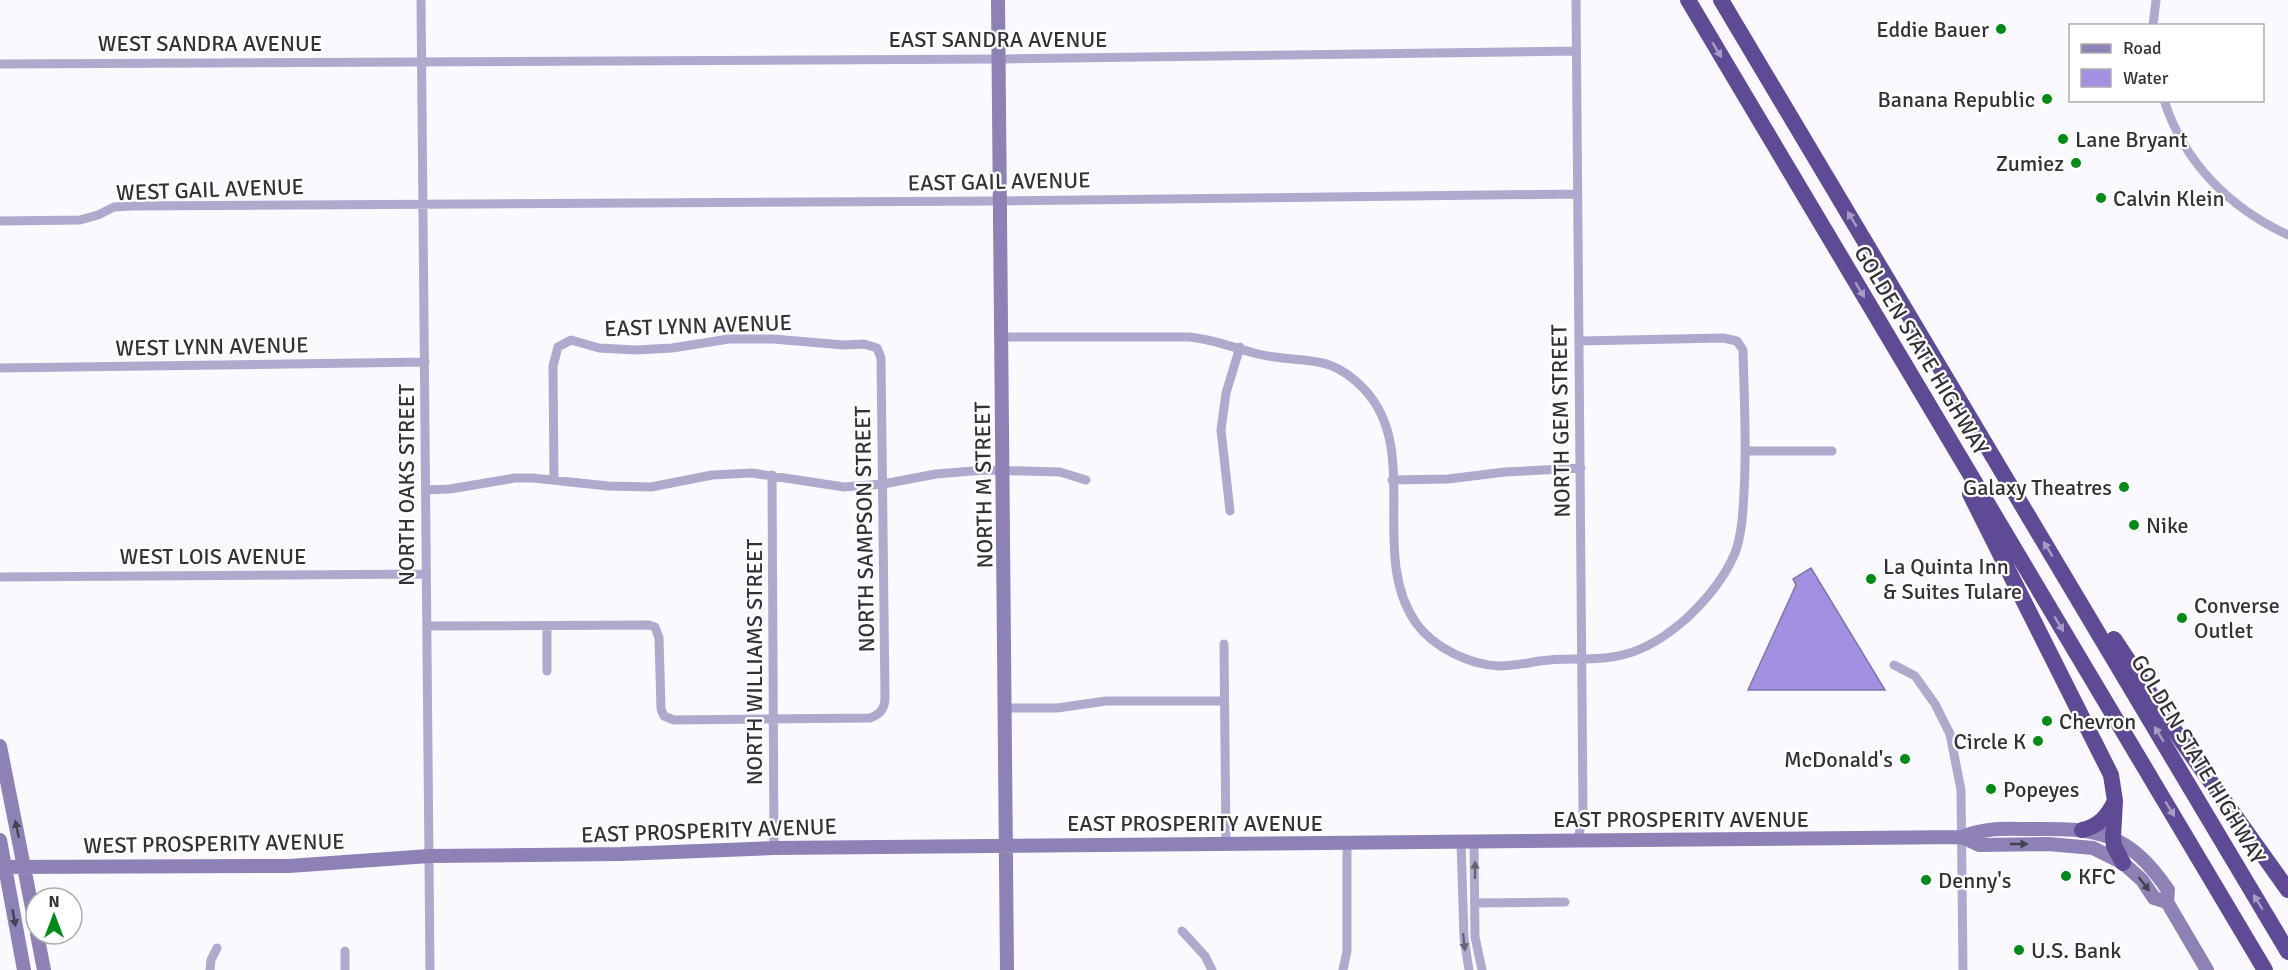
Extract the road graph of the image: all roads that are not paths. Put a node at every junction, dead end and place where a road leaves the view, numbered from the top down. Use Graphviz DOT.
graph roads {
  1 [pos="421,0"];
  2 [pos="998,0"];
  3 [pos="1576,0"];
  4 [pos="1688,0"];
  5 [pos="1721,0"];
  6 [pos="2156,0"];
  7 [pos="2153,24"];
  8 [pos="1576,51"];
  9 [pos="999,59"];
  10 [pos="421,61"];
  11 [pos="0,64"];
  12 [pos="2165,102"];
  13 [pos="1577,194"];
  14 [pos="999,201"];
  15 [pos="422,205"];
  16 [pos="0,221"];
  17 [pos="2288,235"];
  18 [pos="1002,337"];
  19 [pos="1579,340"];
  20 [pos="1240,347"];
  21 [pos="877,348"];
  22 [pos="425,362"];
  23 [pos="0,368"];
  24 [pos="1943,429"];
  25 [pos="1745,451"];
  26 [pos="1832,451"];
  27 [pos="1581,468"];
  28 [pos="1003,471"];
  29 [pos="772,475"];
  30 [pos="554,479"];
  31 [pos="1086,480"];
  32 [pos="1392,480"];
  33 [pos="883,484"];
  34 [pos="426,490"];
  35 [pos="1230,511"];
  36 [pos="426,574"];
  37 [pos="2063,574"];
  38 [pos="0,577"];
  39 [pos="427,626"];
  40 [pos="547,626"];
  41 [pos="1224,644"];
  42 [pos="1582,659"];
  43 [pos="1894,665"];
  44 [pos="547,671"];
  45 [pos="1224,701"];
  46 [pos="1006,708"];
  47 [pos="774,718"];
  48 [pos="0,746"];
  49 [pos="2115,801"];
  50 [pos="2082,830"];
  51 [pos="1962,837"];
  52 [pos="2113,837"];
  53 [pos="0,840"];
  54 [pos="1578,840"];
  55 [pos="1468,841"];
  56 [pos="1347,843"];
  57 [pos="1226,844"];
  58 [pos="1007,846"];
  59 [pos="774,848"];
  60 [pos="429,856"];
  61 [pos="2123,863"];
  62 [pos="2,867"];
  63 [pos="24,867"];
  64 [pos="28,886"];
  65 [pos="2288,890"];
  66 [pos="1565,902"];
  67 [pos="2166,902"];
  68 [pos="1475,903"];
  69 [pos="1182,931"];
  70 [pos="39,946"];
  71 [pos="217,948"];
  72 [pos="345,951"];
  73 [pos="2288,952"];
  74 [pos="24,970"];
  75 [pos="44,970"];
  76 [pos="210,970"];
  77 [pos="345,970"];
  78 [pos="430,970"];
  79 [pos="1007,970"];
  80 [pos="1212,970"];
  81 [pos="1343,970"];
  82 [pos="1469,970"];
  83 [pos="1482,970"];
  84 [pos="1963,970"];
  85 [pos="2207,970"];
  86 [pos="2265,970"];
  1 -- 10 [label="street, NORTH OAKS STREET"];
  2 -- 9 [label="main road, NORTH M STREET"];
  3 -- 8 [label="street, NORTH GEM STREET"];
  4 -- 24 [label="highway, GOLDEN STATE HIGHWAY, one-way"];
  37 -- 5 [label="highway, GOLDEN STATE HIGHWAY, one-way"];
  6 -- 7 [label="street"];
  8 -- 9 [label="street, EAST SANDRA AVENUE"];
  8 -- 13 [label="street, NORTH GEM STREET"];
  9 -- 10 [label="street, EAST SANDRA AVENUE"];
  9 -- 14 [label="main road, NORTH M STREET"];
  10 -- 11 [label="street, WEST SANDRA AVENUE"];
  10 -- 15 [label="street, NORTH OAKS STREET"];
  12 -- 17 [label="street"];
  13 -- 14 [label="street, EAST GAIL AVENUE"];
  13 -- 19 [label="street, NORTH GEM STREET"];
  14 -- 15 [label="street, EAST GAIL AVENUE"];
  14 -- 18 [label="main road, NORTH M STREET"];
  15 -- 16 [label="street, WEST GAIL AVENUE"];
  15 -- 22 [label="street, NORTH OAKS STREET"];
  18 -- 20 [label="street"];
  18 -- 28 [label="main road, NORTH M STREET"];
  19 -- 25 [label="street"];
  19 -- 27 [label="street, NORTH GEM STREET"];
  20 -- 32 [label="street"];
  20 -- 35 [label="street"];
  21 -- 30 [label="street, EAST LYNN AVENUE"];
  21 -- 33 [label="street, NORTH SAMPSON STREET"];
  22 -- 23 [label="street, WEST LYNN AVENUE"];
  22 -- 34 [label="street, NORTH OAKS STREET"];
  24 -- 49 [label="highway"];
  24 -- 86 [label="highway, GOLDEN STATE HIGHWAY, one-way"];
  25 -- 26 [label="street"];
  25 -- 42 [label="street"];
  27 -- 32 [label="street"];
  27 -- 42 [label="street, NORTH GEM STREET"];
  28 -- 31 [label="street"];
  28 -- 33 [label="street"];
  28 -- 46 [label="main road, NORTH M STREET"];
  29 -- 30 [label="street"];
  29 -- 33 [label="street"];
  29 -- 47 [label="street, NORTH WILLIAMS STREET"];
  30 -- 34 [label="street"];
  32 -- 42 [label="street"];
  33 -- 47 [label="street, NORTH SAMPSON STREET"];
  34 -- 36 [label="street, NORTH OAKS STREET"];
  36 -- 38 [label="street, WEST LOIS AVENUE"];
  36 -- 39 [label="street, NORTH OAKS STREET"];
  37 -- 65 [label="highway"];
  73 -- 37 [label="highway, GOLDEN STATE HIGHWAY, one-way"];
  39 -- 40 [label="street"];
  39 -- 60 [label="street, NORTH OAKS STREET"];
  40 -- 44 [label="street"];
  40 -- 47 [label="street"];
  41 -- 45 [label="street"];
  42 -- 54 [label="street, NORTH GEM STREET"];
  43 -- 51 [label="street"];
  45 -- 46 [label="street"];
  45 -- 57 [label="street"];
  46 -- 58 [label="main road, NORTH M STREET"];
  47 -- 59 [label="street, NORTH WILLIAMS STREET"];
  63 -- 48 [label="main road, one-way"];
  49 -- 50 [label="highway"];
  49 -- 52 [label="highway"];
  50 -- 51 [label="main road, EAST PROSPERITY AVENUE"];
  50 -- 52 [label="main road, EAST PROSPERITY AVENUE"];
  51 -- 54 [label="main road, EAST PROSPERITY AVENUE"];
  51 -- 61 [label="main road, EAST PROSPERITY AVENUE, one-way"];
  51 -- 84 [label="street"];
  52 -- 61 [label="highway"];
  52 -- 67 [label="main road"];
  53 -- 62 [label="main road"];
  54 -- 55 [label="main road, EAST PROSPERITY AVENUE"];
  55 -- 56 [label="main road, EAST PROSPERITY AVENUE"];
  68 -- 55 [label="street, one-way"];
  55 -- 82 [label="street, one-way"];
  56 -- 57 [label="main road, EAST PROSPERITY AVENUE"];
  56 -- 81 [label="street"];
  57 -- 58 [label="main road, EAST PROSPERITY AVENUE"];
  58 -- 59 [label="main road, EAST PROSPERITY AVENUE"];
  58 -- 79 [label="main road, NORTH M STREET"];
  59 -- 60 [label="main road, EAST PROSPERITY AVENUE"];
  60 -- 63 [label="main road, WEST PROSPERITY AVENUE"];
  60 -- 78 [label="street, NORTH OAKS STREET"];
  61 -- 67 [label="main road, EAST PROSPERITY AVENUE, one-way"];
  62 -- 63 [label="main road, WEST PROSPERITY AVENUE"];
  62 -- 74 [label="main road, one-way"];
  63 -- 64 [label="main road"];
  66 -- 68 [label="street"];
  67 -- 85 [label="main road"];
  68 -- 83 [label="street"];
  69 -- 80 [label="street"];
  70 -- 75 [label="main road"];
  71 -- 76 [label="street"];
  72 -- 77 [label="street"];
}
